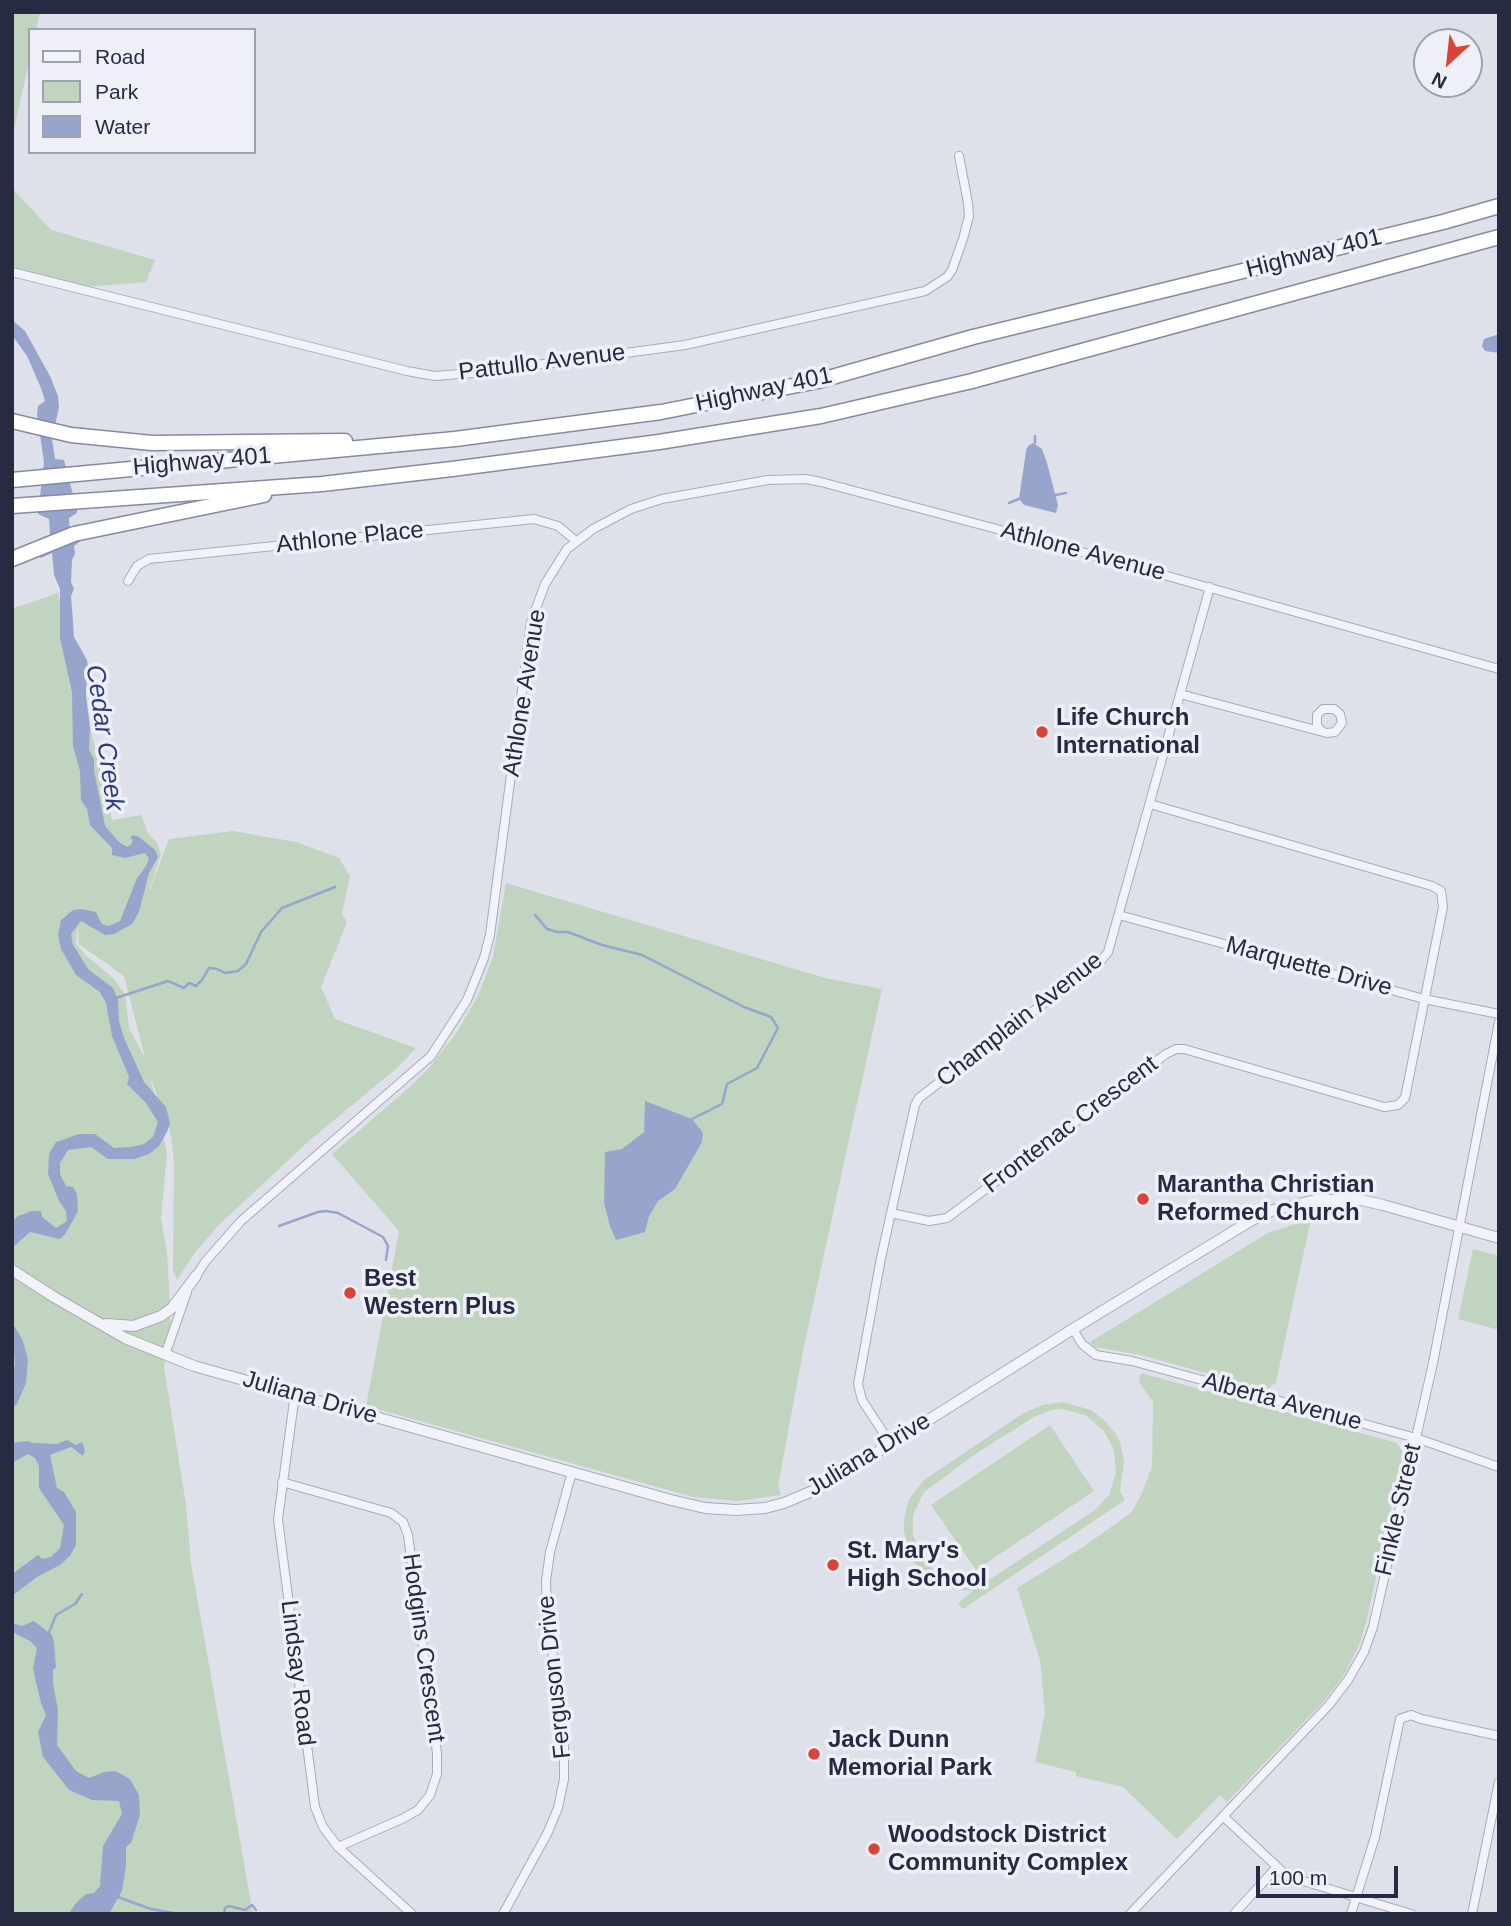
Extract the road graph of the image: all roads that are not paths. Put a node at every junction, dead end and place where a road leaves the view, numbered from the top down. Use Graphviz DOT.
graph roads {
  1 [pos="959,156"];
  2 [pos="1499,206"];
  3 [pos="1499,237"];
  4 [pos="12,272"];
  5 [pos="16,422"];
  6 [pos="455,439"];
  7 [pos="12,480"];
  8 [pos="322,484"];
  9 [pos="12,506"];
  10 [pos="576,541"];
  11 [pos="12,559"];
  12 [pos="128,580"];
  13 [pos="1210,587"];
  14 [pos="1499,669"];
  15 [pos="1180,694"];
  16 [pos="1323,732"];
  17 [pos="1150,804"];
  18 [pos="1119,915"];
  19 [pos="1424,999"];
  20 [pos="1499,1014"];
  21 [pos="1499,1022"];
  22 [pos="891,1213"];
  23 [pos="1459,1226"];
  24 [pos="1499,1238"];
  25 [pos="12,1270"];
  26 [pos="196,1276"];
  27 [pos="85,1316"];
  28 [pos="1073,1329"];
  29 [pos="164,1355"];
  30 [pos="295,1394"];
  31 [pos="1416,1438"];
  32 [pos="890,1443"];
  33 [pos="1499,1467"];
  34 [pos="572,1472"];
  35 [pos="282,1482"];
  36 [pos="1499,1736"];
  37 [pos="1499,1783"];
  38 [pos="1224,1817"];
  39 [pos="338,1847"];
  40 [pos="1276,1868"];
  41 [pos="1356,1896"];
  42 [pos="412,1914"];
  43 [pos="503,1914"];
  44 [pos="1130,1914"];
  45 [pos="1234,1914"];
  46 [pos="1351,1914"];
  47 [pos="1411,1914"];
  48 [pos="1472,1914"];
  1 -- 4 [label="street, Pattullo Avenue"];
  2 -- 6 [label="highway, Highway 401"];
  3 -- 8 [label="highway, Highway 401"];
  5 -- 6 [label="highway"];
  6 -- 7 [label="highway, Highway 401"];
  8 -- 9 [label="highway, Highway 401"];
  8 -- 11 [label="highway"];
  10 -- 12 [label="street, Athlone Place"];
  10 -- 13 [label="street, Athlone Avenue"];
  10 -- 26 [label="street, Athlone Avenue"];
  13 -- 14 [label="street, Athlone Avenue"];
  13 -- 15 [label="street, Champlain Avenue"];
  15 -- 16 [label="street"];
  15 -- 17 [label="street, Champlain Avenue"];
  17 -- 18 [label="street, Champlain Avenue"];
  17 -- 19 [label="street, Frontenac Crescent"];
  18 -- 19 [label="street, Marquette Drive"];
  18 -- 22 [label="street, Champlain Avenue"];
  19 -- 20 [label="street, Marquette Drive"];
  19 -- 22 [label="street, Frontenac Crescent"];
  21 -- 23 [label="street, Finkle Street"];
  22 -- 32 [label="street, Champlain Avenue"];
  23 -- 24 [label="street, Juliana Drive"];
  23 -- 28 [label="street, Juliana Drive"];
  23 -- 31 [label="street, Finkle Street"];
  25 -- 27 [label="street, Juliana Drive"];
  26 -- 27 [label="street"];
  26 -- 29 [label="street, Athlone Avenue"];
  27 -- 29 [label="street, Juliana Drive"];
  28 -- 31 [label="street, Alberta Avenue"];
  28 -- 32 [label="street, Juliana Drive"];
  29 -- 30 [label="street, Juliana Drive"];
  30 -- 34 [label="street, Juliana Drive"];
  30 -- 35 [label="street, Lindsay Road"];
  31 -- 33 [label="street, Alberta Avenue"];
  31 -- 38 [label="street, Finkle Street"];
  32 -- 34 [label="street, Juliana Drive"];
  34 -- 43 [label="street, Ferguson Drive"];
  35 -- 39 [label="street, Lindsay Road"];
  35 -- 39 [label="street, Hodgins Crescent"];
  36 -- 41 [label="street"];
  37 -- 48 [label="street"];
  38 -- 40 [label="street"];
  38 -- 44 [label="street, Finkle Street"];
  39 -- 42 [label="street, Lindsay Road"];
  40 -- 41 [label="street"];
  40 -- 45 [label="street"];
  41 -- 46 [label="street"];
  41 -- 47 [label="street"];
}
